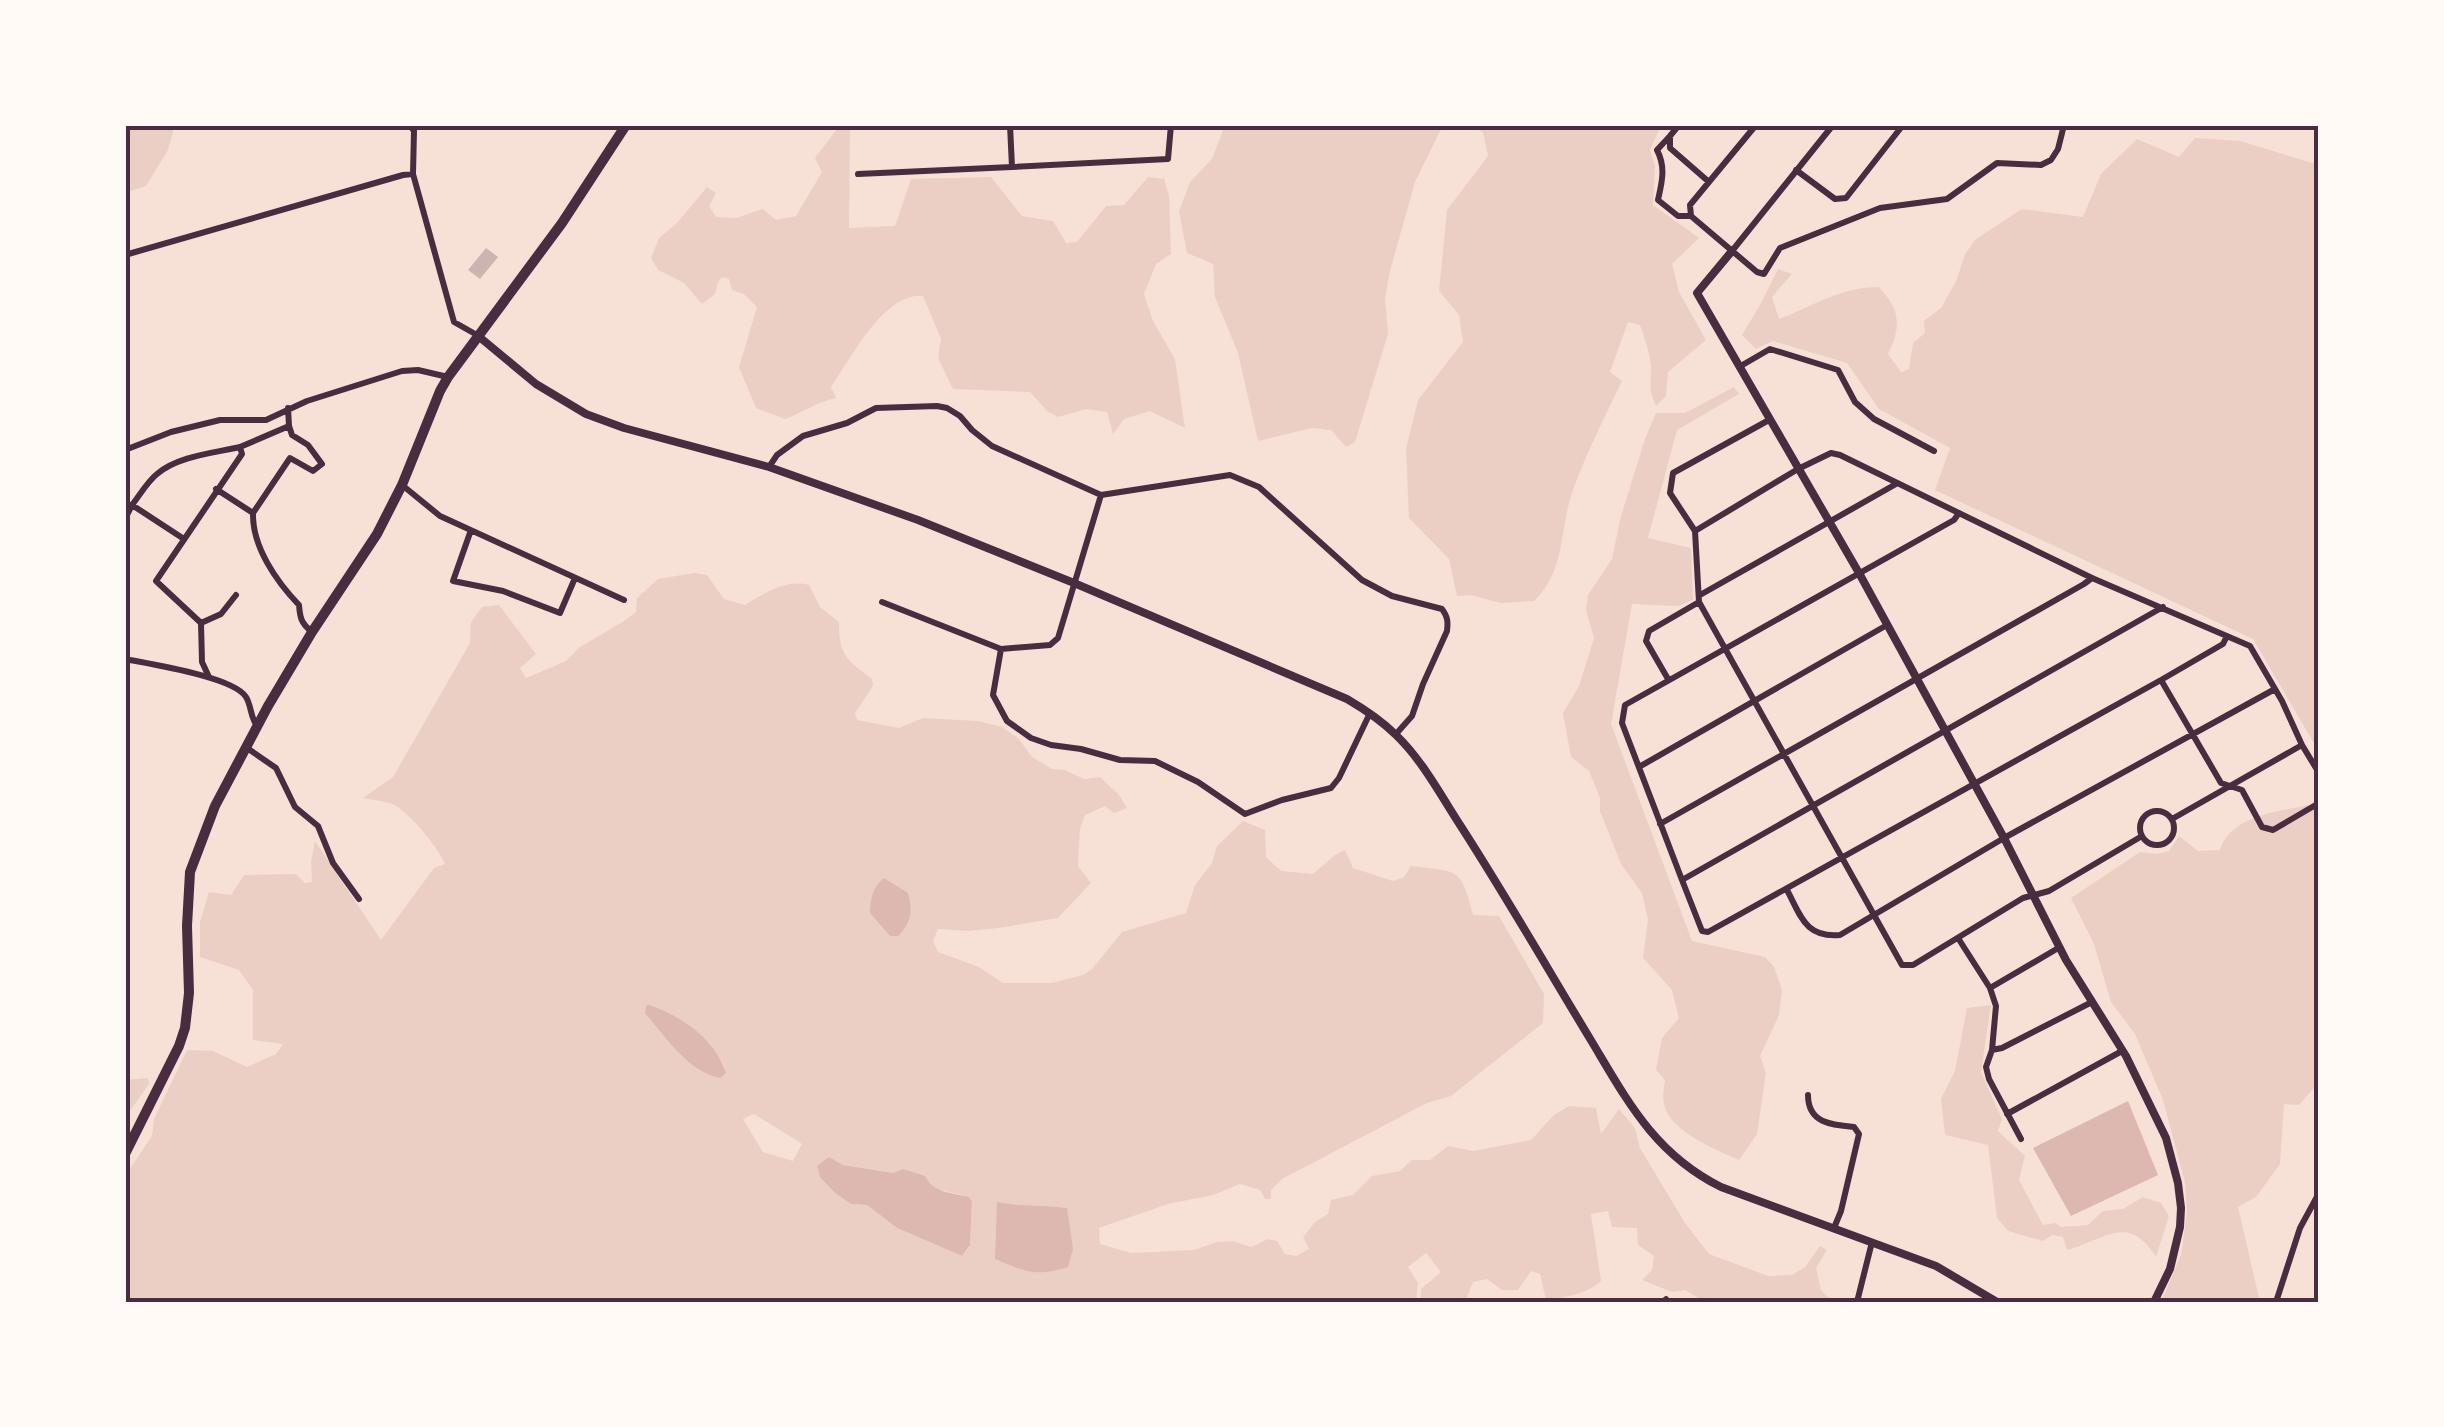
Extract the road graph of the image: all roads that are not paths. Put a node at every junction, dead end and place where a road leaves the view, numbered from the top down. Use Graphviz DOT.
graph roads {
  1 [pos="410,125"];
  2 [pos="626,125"];
  3 [pos="1010,125"];
  4 [pos="1171,125"];
  5 [pos="1679,125"];
  6 [pos="1756,125"];
  7 [pos="1833,125"];
  8 [pos="1903,125"];
  9 [pos="2064,125"];
  10 [pos="1670,136"];
  11 [pos="1012,168"];
  12 [pos="1796,170"];
  13 [pos="413,174"];
  14 [pos="858,174"];
  15 [pos="1709,182"];
  16 [pos="1691,216"];
  17 [pos="1732,251"];
  18 [pos="125,255"];
  19 [pos="477,335"];
  20 [pos="1739,367"];
  21 [pos="448,377"];
  22 [pos="288,408"];
  23 [pos="1769,420"];
  24 [pos="289,426"];
  25 [pos="240,448"];
  26 [pos="125,450"];
  27 [pos="1934,451"];
  28 [pos="769,467"];
  29 [pos="1798,470"];
  30 [pos="1897,483"];
  31 [pos="402,485"];
  32 [pos="216,490"];
  33 [pos="1101,495"];
  34 [pos="129,505"];
  35 [pos="254,513"];
  36 [pos="1959,514"];
  37 [pos="125,520"];
  38 [pos="1830,522"];
  39 [pos="471,530"];
  40 [pos="1695,531"];
  41 [pos="184,539"];
  42 [pos="1859,573"];
  43 [pos="575,578"];
  44 [pos="2092,578"];
  45 [pos="1074,582"];
  46 [pos="236,595"];
  47 [pos="1699,598"];
  48 [pos="624,600"];
  49 [pos="882,602"];
  50 [pos="2163,607"];
  51 [pos="201,624"];
  52 [pos="1888,626"];
  53 [pos="312,632"];
  54 [pos="2227,636"];
  55 [pos="1725,648"];
  56 [pos="1002,649"];
  57 [pos="125,659"];
  58 [pos="209,677"];
  59 [pos="1916,678"];
  60 [pos="1668,679"];
  61 [pos="2161,680"];
  62 [pos="2274,689"];
  63 [pos="1754,701"];
  64 [pos="1370,713"];
  65 [pos="258,727"];
  66 [pos="1945,731"];
  67 [pos="1396,734"];
  68 [pos="2192,735"];
  69 [pos="2302,745"];
  70 [pos="247,748"];
  71 [pos="1783,754"];
  72 [pos="1639,767"];
  73 [pos="2319,773"];
  74 [pos="1974,784"];
  75 [pos="2230,786"];
  76 [pos="2319,803"];
  77 [pos="1812,806"];
  78 [pos="2172,819"];
  79 [pos="1660,824"];
  80 [pos="2142,836"];
  81 [pos="2004,838"];
  82 [pos="1843,859"];
  83 [pos="1682,880"];
  84 [pos="1787,890"];
  85 [pos="2034,895"];
  86 [pos="359,899"];
  87 [pos="1872,916"];
  88 [pos="1958,938"];
  89 [pos="2060,947"];
  90 [pos="1990,988"];
  91 [pos="2092,1002"];
  92 [pos="1992,1050"];
  93 [pos="2122,1051"];
  94 [pos="1808,1095"];
  95 [pos="2008,1114"];
  96 [pos="2020,1139"];
  97 [pos="125,1154"];
  98 [pos="2319,1193"];
  99 [pos="1834,1228"];
  100 [pos="1872,1242"];
  101 [pos="1857,1302"];
  102 [pos="1997,1302"];
  103 [pos="2154,1302"];
  104 [pos="2276,1302"];
  1 -- 13 [label="street"];
  2 -- 19 [label="highway"];
  3 -- 11 [label="street"];
  4 -- 11 [label="street"];
  5 -- 10 [label="street"];
  6 -- 15 [label="street"];
  7 -- 12 [label="street"];
  8 -- 12 [label="street"];
  9 -- 17 [label="street"];
  10 -- 15 [label="street"];
  10 -- 16 [label="street"];
  11 -- 14 [label="street"];
  12 -- 17 [label="street"];
  13 -- 18 [label="street"];
  13 -- 19 [label="street"];
  15 -- 16 [label="street"];
  16 -- 17 [label="street"];
  17 -- 20 [label="street"];
  19 -- 21 [label="highway"];
  19 -- 28 [label="street"];
  20 -- 23 [label="street"];
  20 -- 27 [label="street"];
  21 -- 22 [label="street"];
  21 -- 31 [label="highway"];
  22 -- 24 [label="street"];
  22 -- 26 [label="street"];
  23 -- 29 [label="street"];
  23 -- 40 [label="street"];
  24 -- 25 [label="street"];
  24 -- 35 [label="street"];
  25 -- 32 [label="street"];
  25 -- 34 [label="street"];
  28 -- 33 [label="street"];
  28 -- 45 [label="street"];
  29 -- 30 [label="street"];
  29 -- 38 [label="street"];
  29 -- 40 [label="street"];
  30 -- 36 [label="street"];
  30 -- 38 [label="street"];
  31 -- 39 [label="street"];
  31 -- 53 [label="highway"];
  32 -- 35 [label="street"];
  32 -- 41 [label="street"];
  33 -- 45 [label="street"];
  33 -- 67 [label="street"];
  34 -- 37 [label="street"];
  34 -- 41 [label="street"];
  35 -- 53 [label="street"];
  36 -- 42 [label="street"];
  36 -- 44 [label="street"];
  38 -- 42 [label="street"];
  38 -- 47 [label="street"];
  39 -- 43 [label="street"];
  39 -- 43 [label="street"];
  40 -- 47 [label="street"];
  41 -- 51 [label="street"];
  42 -- 52 [label="street"];
  42 -- 55 [label="street"];
  43 -- 48 [label="street"];
  44 -- 50 [label="street"];
  44 -- 59 [label="street"];
  45 -- 56 [label="street"];
  45 -- 64 [label="street"];
  46 -- 51 [label="street"];
  47 -- 55 [label="street"];
  47 -- 60 [label="street"];
  49 -- 56 [label="street"];
  50 -- 54 [label="street"];
  50 -- 66 [label="street"];
  51 -- 58 [label="street"];
  52 -- 59 [label="street"];
  52 -- 63 [label="street"];
  53 -- 65 [label="highway"];
  54 -- 61 [label="street"];
  54 -- 62 [label="street"];
  55 -- 60 [label="street"];
  55 -- 63 [label="street"];
  56 -- 64 [label="street"];
  57 -- 58 [label="street"];
  58 -- 65 [label="street"];
  59 -- 66 [label="street"];
  59 -- 71 [label="street"];
  60 -- 72 [label="street"];
  61 -- 68 [label="street"];
  61 -- 74 [label="street"];
  62 -- 68 [label="street"];
  62 -- 69 [label="street"];
  63 -- 71 [label="street"];
  63 -- 72 [label="street"];
  64 -- 67 [label="street"];
  65 -- 70 [label="highway"];
  66 -- 74 [label="street"];
  66 -- 77 [label="street"];
  67 -- 99 [label="street"];
  68 -- 75 [label="street"];
  68 -- 81 [label="street"];
  69 -- 73 [label="street"];
  69 -- 75 [label="street"];
  70 -- 86 [label="street"];
  70 -- 97 [label="highway"];
  71 -- 77 [label="street"];
  71 -- 79 [label="street"];
  72 -- 79 [label="street"];
  74 -- 81 [label="street"];
  74 -- 82 [label="street"];
  75 -- 76 [label="street"];
  75 -- 78 [label="street"];
  77 -- 82 [label="street"];
  77 -- 83 [label="street"];
  78 -- 80 [label="street"];
  78 -- 80 [label="street"];
  79 -- 83 [label="street"];
  80 -- 85 [label="street"];
  81 -- 85 [label="street"];
  81 -- 87 [label="street"];
  82 -- 84 [label="street"];
  82 -- 87 [label="street"];
  83 -- 84 [label="street"];
  84 -- 87 [label="street"];
  85 -- 88 [label="street"];
  85 -- 89 [label="street"];
  87 -- 88 [label="street"];
  88 -- 90 [label="street"];
  89 -- 90 [label="street"];
  89 -- 91 [label="street"];
  90 -- 92 [label="street"];
  91 -- 92 [label="street"];
  91 -- 93 [label="street"];
  92 -- 95 [label="street"];
  93 -- 95 [label="street"];
  93 -- 103 [label="street"];
  94 -- 99 [label="street"];
  95 -- 96 [label="street"];
  98 -- 104 [label="street"];
  99 -- 100 [label="street"];
  100 -- 101 [label="street"];
  100 -- 102 [label="street"];
}
